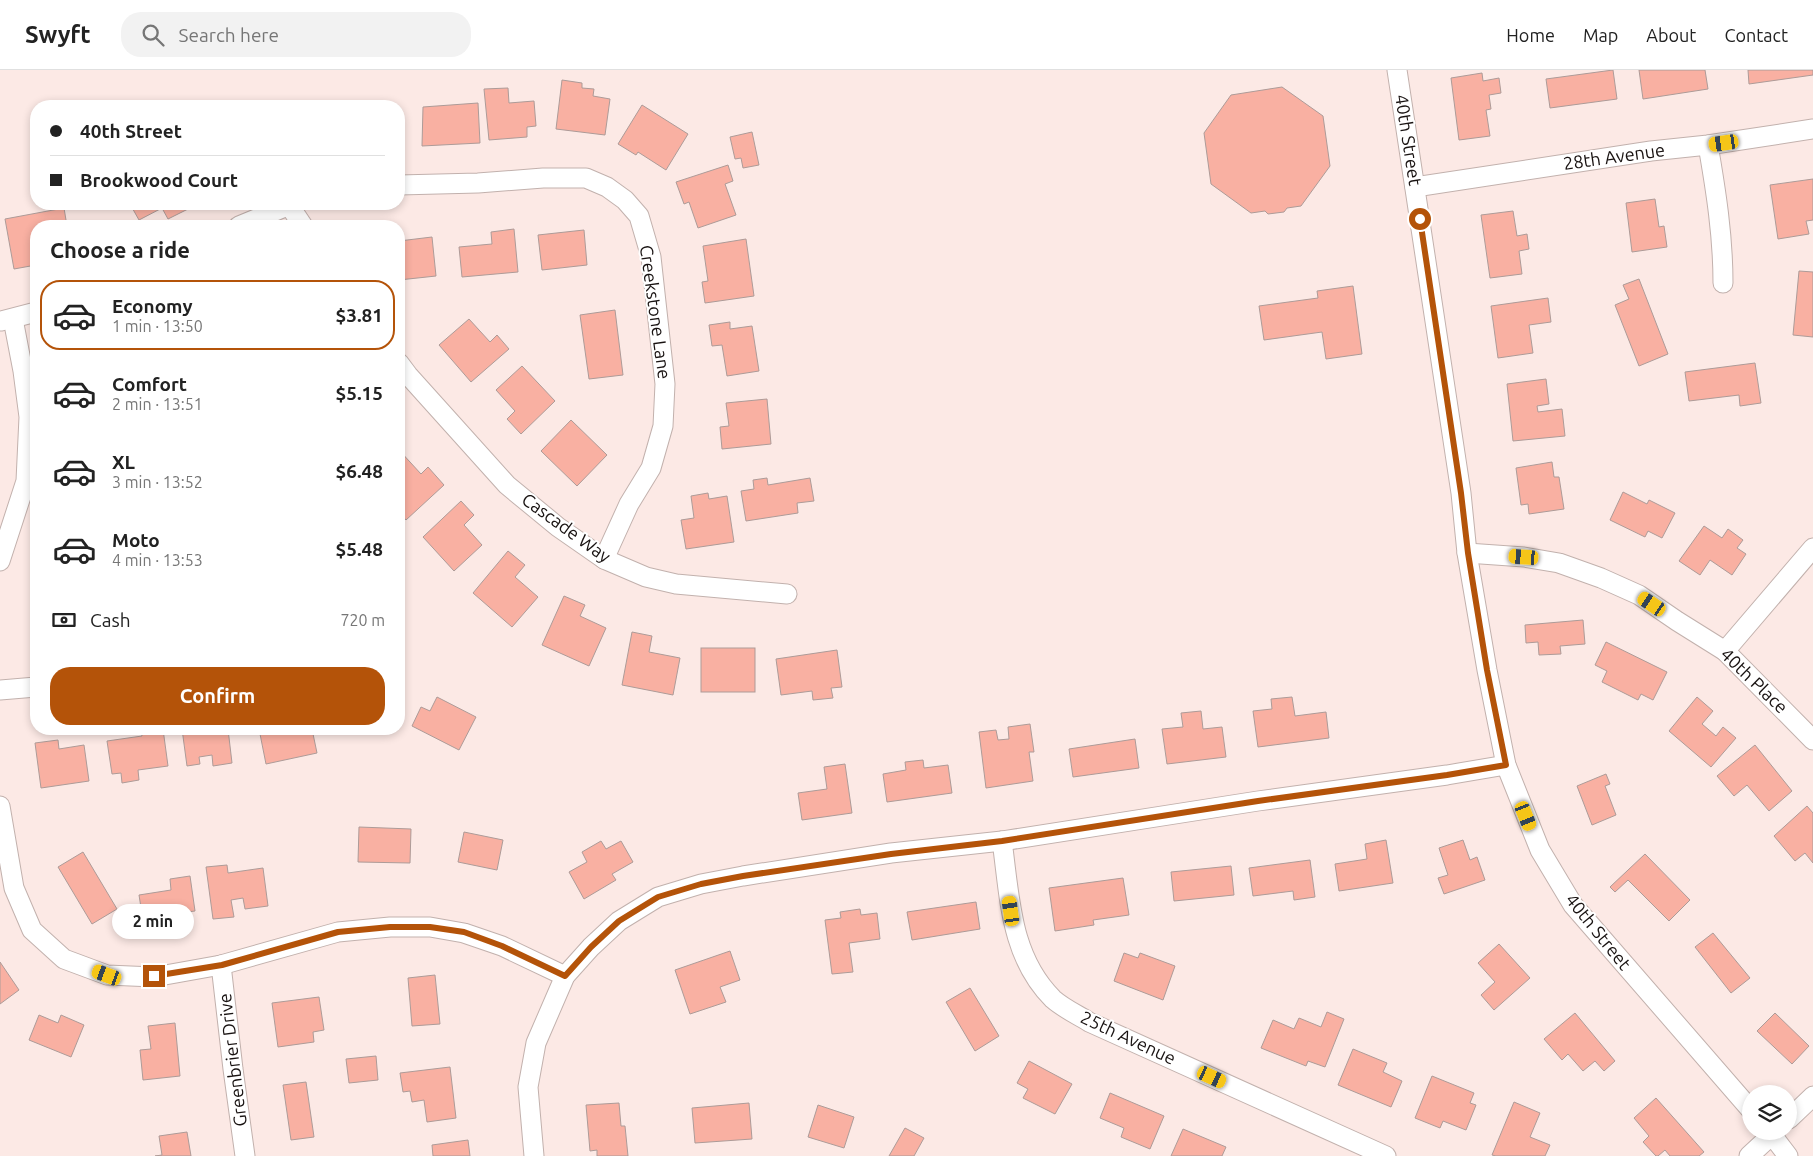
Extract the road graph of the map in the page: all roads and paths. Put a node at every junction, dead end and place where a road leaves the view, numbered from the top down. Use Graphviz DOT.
graph roads {
  1 [pos="1397,70"];
  2 [pos="1813,129"];
  3 [pos="1708,145"];
  4 [pos="405,185"];
  5 [pos="1415,187"];
  6 [pos="277,210"];
  7 [pos="254,220"];
  8 [pos="1723,283"];
  9 [pos="30,314"];
  10 [pos="6,320"];
  11 [pos="405,371"];
  12 [pos="1813,548"];
  13 [pos="1468,553"];
  14 [pos="604,558"];
  15 [pos="0,561"];
  16 [pos="787,594"];
  17 [pos="1726,651"];
  18 [pos="30,688"];
  19 [pos="0,690"];
  20 [pos="1813,740"];
  21 [pos="1506,765"];
  22 [pos="0,806"];
  23 [pos="1002,841"];
  24 [pos="222,965"];
  25 [pos="565,976"];
  26 [pos="1813,1096"];
  27 [pos="1742,1100"];
  28 [pos="1797,1111"];
  29 [pos="1765,1140"];
  30 [pos="1778,1140"];
  31 [pos="245,1156"];
  32 [pos="534,1156"];
  33 [pos="1386,1156"];
  34 [pos="1749,1156"];
  35 [pos="1788,1156"];
  1 -- 5 [label="street, 40th Street"];
  2 -- 3 [label="street, 28th Avenue"];
  3 -- 5 [label="street, 28th Avenue"];
  3 -- 8 [label="street"];
  4 -- 14 [label="street, Creekstone Lane"];
  5 -- 13 [label="street, 40th Street"];
  6 -- 7 [label="street"];
  9 -- 10 [label="street"];
  10 -- 15 [label="street"];
  11 -- 14 [label="street, Cascade Way"];
  12 -- 17 [label="street"];
  13 -- 17 [label="street, 40th Place"];
  13 -- 21 [label="street, 40th Street"];
  14 -- 16 [label="street, Cascade Way"];
  17 -- 20 [label="street, 40th Place"];
  18 -- 19 [label="street"];
  21 -- 23 [label="street"];
  21 -- 27 [label="street, 40th Street"];
  22 -- 24 [label="street"];
  23 -- 25 [label="street"];
  23 -- 33 [label="street, 25th Avenue"];
  24 -- 25 [label="street"];
  24 -- 31 [label="street, Greenbrier Drive"];
  25 -- 32 [label="street"];
  26 -- 28 [label="street"];
  29 -- 34 [label="street"];
  30 -- 35 [label="street"];
}
